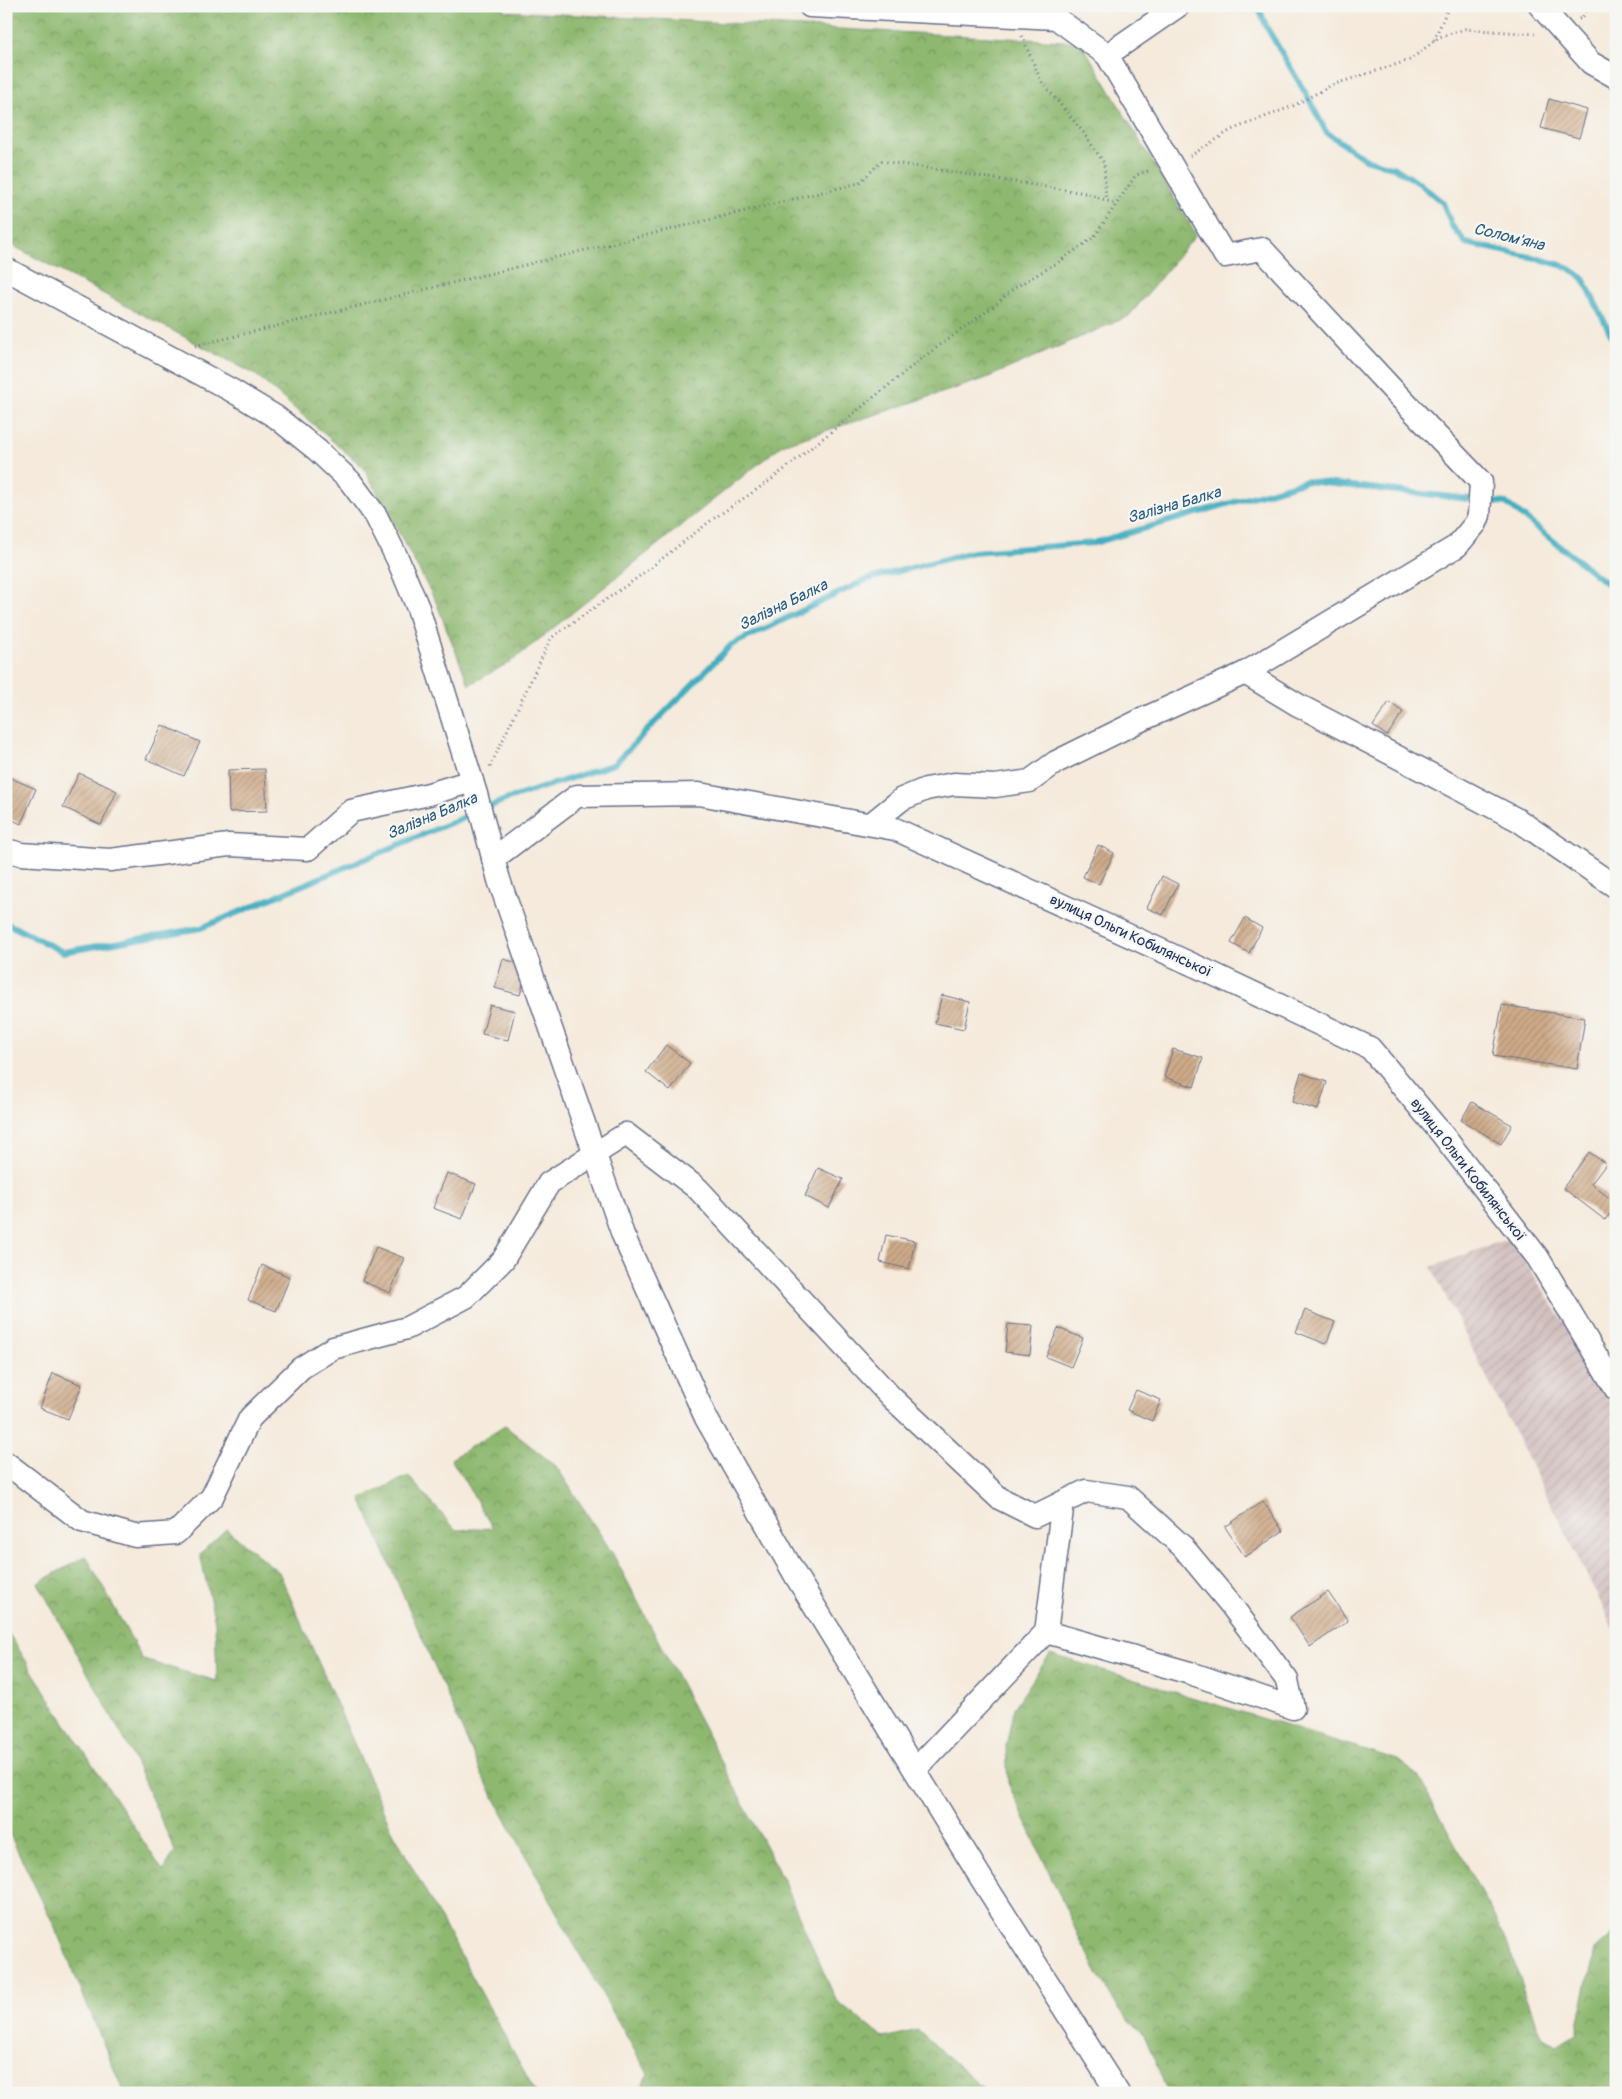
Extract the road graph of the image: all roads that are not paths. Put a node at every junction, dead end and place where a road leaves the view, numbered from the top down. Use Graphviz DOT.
graph roads {
  1 [pos="810,6"];
  2 [pos="1178,6"];
  3 [pos="1540,6"];
  4 [pos="1107,55"];
  5 [pos="1616,77"];
  6 [pos="6,269"];
  7 [pos="1245,674"];
  8 [pos="475,791"];
  9 [pos="871,824"];
  10 [pos="6,850"];
  11 [pos="492,857"];
  12 [pos="1616,887"];
  13 [pos="595,1154"];
  14 [pos="1616,1389"];
  15 [pos="6,1463"];
  16 [pos="1063,1502"];
  17 [pos="1046,1632"];
  18 [pos="915,1770"];
  19 [pos="1118,2093"];
  1 -- 4 [label="street"];
  2 -- 4 [label="street"];
  3 -- 5 [label="street"];
  4 -- 7 [label="street"];
  6 -- 8 [label="street"];
  7 -- 9 [label="street"];
  7 -- 12 [label="street"];
  8 -- 10 [label="street"];
  8 -- 11 [label="street"];
  9 -- 11 [label="street, вулиця Ольги Кобилянської"];
  9 -- 14 [label="street, вулиця Ольги Кобилянської"];
  11 -- 13 [label="street"];
  13 -- 15 [label="street"];
  13 -- 16 [label="street"];
  13 -- 18 [label="street"];
  16 -- 17 [label="street"];
  16 -- 17 [label="street"];
  17 -- 18 [label="street"];
  18 -- 19 [label="street"];
}
